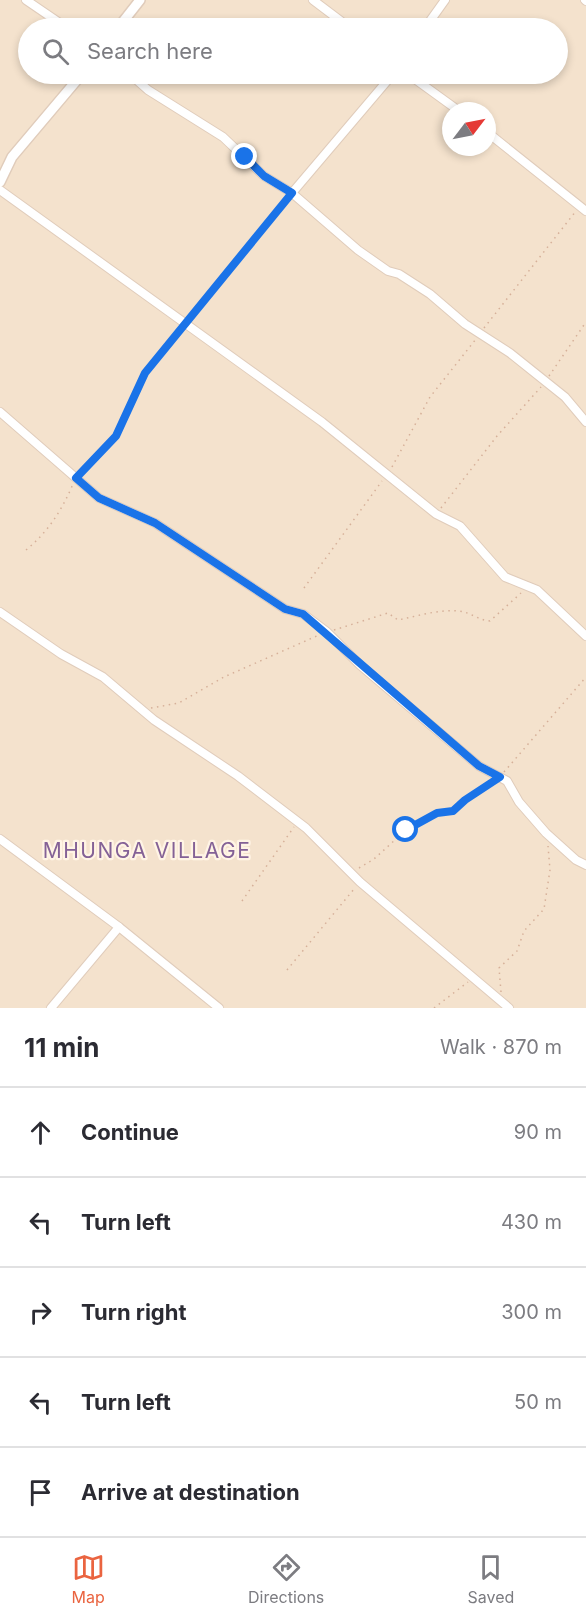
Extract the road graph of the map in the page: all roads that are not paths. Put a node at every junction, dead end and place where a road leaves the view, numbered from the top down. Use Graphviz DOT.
graph roads {
  1 [pos="26,0"];
  2 [pos="140,0"];
  3 [pos="314,0"];
  4 [pos="445,0"];
  5 [pos="52,18"];
  6 [pos="126,18"];
  7 [pos="337,18"];
  8 [pos="432,18"];
  9 [pos="74,84"];
  10 [pos="141,84"];
  11 [pos="385,84"];
  12 [pos="422,84"];
  13 [pos="447,102"];
  14 [pos="496,139"];
  15 [pos="0,182"];
  16 [pos="0,190"];
  17 [pos="292,193"];
  18 [pos="583,209"];
  19 [pos="0,412"];
  20 [pos="586,422"];
  21 [pos="0,612"];
  22 [pos="586,636"];
  23 [pos="0,839"];
  24 [pos="586,865"];
  25 [pos="119,927"];
  26 [pos="506,1005"];
  27 [pos="51,1008"];
  28 [pos="219,1008"];
  1 -- 5 [label="street"];
  2 -- 6 [label="street"];
  3 -- 7 [label="street"];
  4 -- 8 [label="street"];
  9 -- 15 [label="street"];
  10 -- 17 [label="street"];
  11 -- 17 [label="street"];
  12 -- 13 [label="street"];
  14 -- 18 [label="street"];
  16 -- 22 [label="street"];
  17 -- 20 [label="street"];
  19 -- 24 [label="street"];
  21 -- 26 [label="street"];
  23 -- 25 [label="street"];
  25 -- 27 [label="street"];
  25 -- 28 [label="street"];
}
